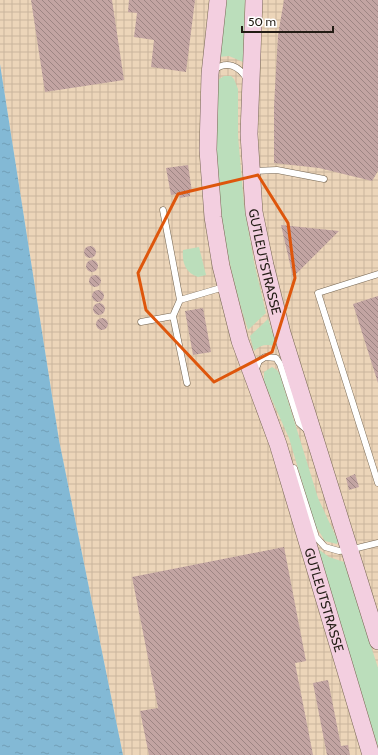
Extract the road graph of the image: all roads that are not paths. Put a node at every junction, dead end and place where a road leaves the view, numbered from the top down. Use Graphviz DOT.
graph roads {
  1 [pos="218,0"];
  2 [pos="254,0"];
  3 [pos="210,74"];
  4 [pos="250,84"];
  5 [pos="250,171"];
  6 [pos="324,179"];
  7 [pos="163,210"];
  8 [pos="378,274"];
  9 [pos="226,286"];
  10 [pos="180,300"];
  11 [pos="172,316"];
  12 [pos="141,322"];
  13 [pos="253,378"];
  14 [pos="187,383"];
  15 [pos="313,435"];
  16 [pos="278,444"];
  17 [pos="378,483"];
  18 [pos="378,542"];
  19 [pos="349,550"];
  20 [pos="378,641"];
  21 [pos="371,755"];
  1 -- 3 [label="main road, GUTLEUTSTRASSE"];
  2 -- 4 [label="main road, GUTLEUTSTRASSE"];
  3 -- 4 [label="lane"];
  3 -- 9 [label="main road, GUTLEUTSTRASSE"];
  4 -- 5 [label="main road, GUTLEUTSTRASSE"];
  5 -- 6 [label="lane"];
  5 -- 15 [label="main road, GUTLEUTSTRASSE"];
  7 -- 10 [label="lane"];
  8 -- 17 [label="lane"];
  9 -- 10 [label="lane"];
  9 -- 13 [label="main road, GUTLEUTSTRASSE"];
  10 -- 11 [label="lane"];
  11 -- 12 [label="lane"];
  11 -- 14 [label="lane"];
  13 -- 15 [label="lane, GUTLEUTSTRASSE"];
  13 -- 16 [label="main road, GUTLEUTSTRASSE"];
  15 -- 19 [label="main road, GUTLEUTSTRASSE"];
  16 -- 19 [label="lane, GUTLEUTSTRASSE"];
  16 -- 21 [label="main road, GUTLEUTSTRASSE"];
  18 -- 19 [label="lane"];
  19 -- 20 [label="main road, GUTLEUTSTRASSE"];
}
